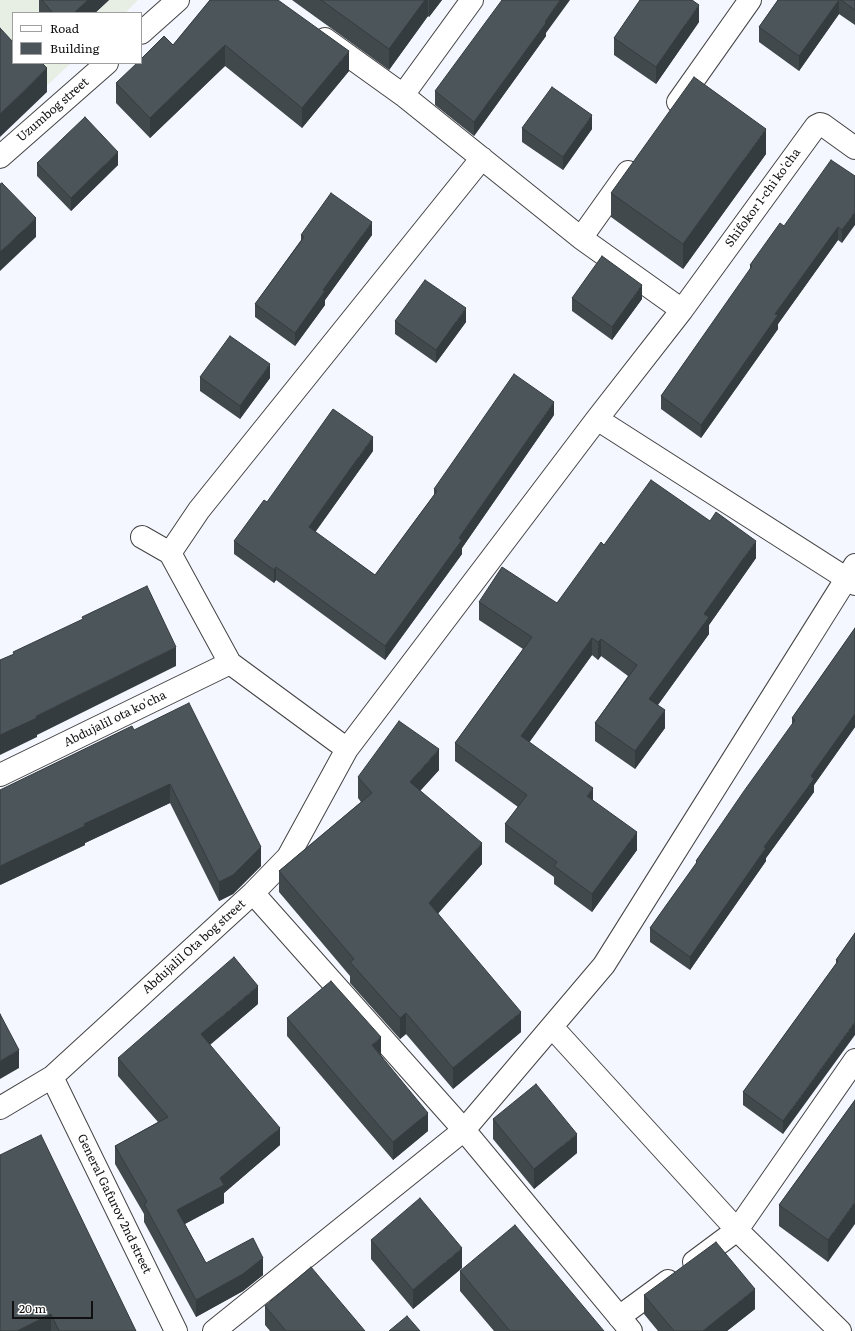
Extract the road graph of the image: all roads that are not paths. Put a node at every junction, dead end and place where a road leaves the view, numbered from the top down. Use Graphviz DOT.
graph roads {
  1 [pos="178,0"];
  2 [pos="472,0"];
  3 [pos="750,0"];
  4 [pos="309,27"];
  5 [pos="142,32"];
  6 [pos="106,64"];
  7 [pos="403,95"];
  8 [pos="668,116"];
  9 [pos="855,148"];
  10 [pos="640,155"];
  11 [pos="0,157"];
  12 [pos="482,158"];
  13 [pos="581,238"];
  14 [pos="682,310"];
  15 [pos="597,419"];
  16 [pos="142,537"];
  17 [pos="170,553"];
  18 [pos="852,576"];
  19 [pos="230,663"];
  20 [pos="347,749"];
  21 [pos="0,775"];
  22 [pos="253,893"];
  23 [pos="552,1027"];
  24 [pos="855,1060"];
  25 [pos="52,1077"];
  26 [pos="0,1108"];
  27 [pos="464,1130"];
  28 [pos="737,1230"];
  29 [pos="237,1324"];
  30 [pos="625,1324"];
  31 [pos="176,1331"];
  32 [pos="214,1331"];
  33 [pos="840,1331"];
  1 -- 5 [label="street"];
  2 -- 7 [label="street"];
  3 -- 8 [label="street"];
  4 -- 7 [label="street"];
  6 -- 11 [label="street, Uzumbog street"];
  7 -- 12 [label="street"];
  9 -- 14 [label="street, Shifokor 1-chi ko'cha"];
  10 -- 13 [label="street"];
  12 -- 13 [label="street"];
  12 -- 17 [label="street"];
  13 -- 14 [label="street"];
  14 -- 15 [label="street, Shifokor 1-chi ko'cha"];
  15 -- 18 [label="street"];
  15 -- 20 [label="street, Abdujalil Ota bog street"];
  16 -- 17 [label="street"];
  17 -- 19 [label="street"];
  18 -- 23 [label="street"];
  19 -- 20 [label="street"];
  19 -- 21 [label="street, Abdujalil ota ko'cha"];
  20 -- 22 [label="street, Abdujalil Ota bog street"];
  22 -- 25 [label="street, Abdujalil Ota bog street"];
  22 -- 27 [label="street"];
  23 -- 27 [label="street"];
  23 -- 28 [label="street"];
  24 -- 28 [label="street"];
  25 -- 26 [label="street, Abdujalil Ota bog street"];
  25 -- 31 [label="street, General Gafurov 2nd street"];
  27 -- 29 [label="street"];
  27 -- 30 [label="street"];
  28 -- 30 [label="street"];
  28 -- 33 [label="street"];
  29 -- 32 [label="street"];
}
